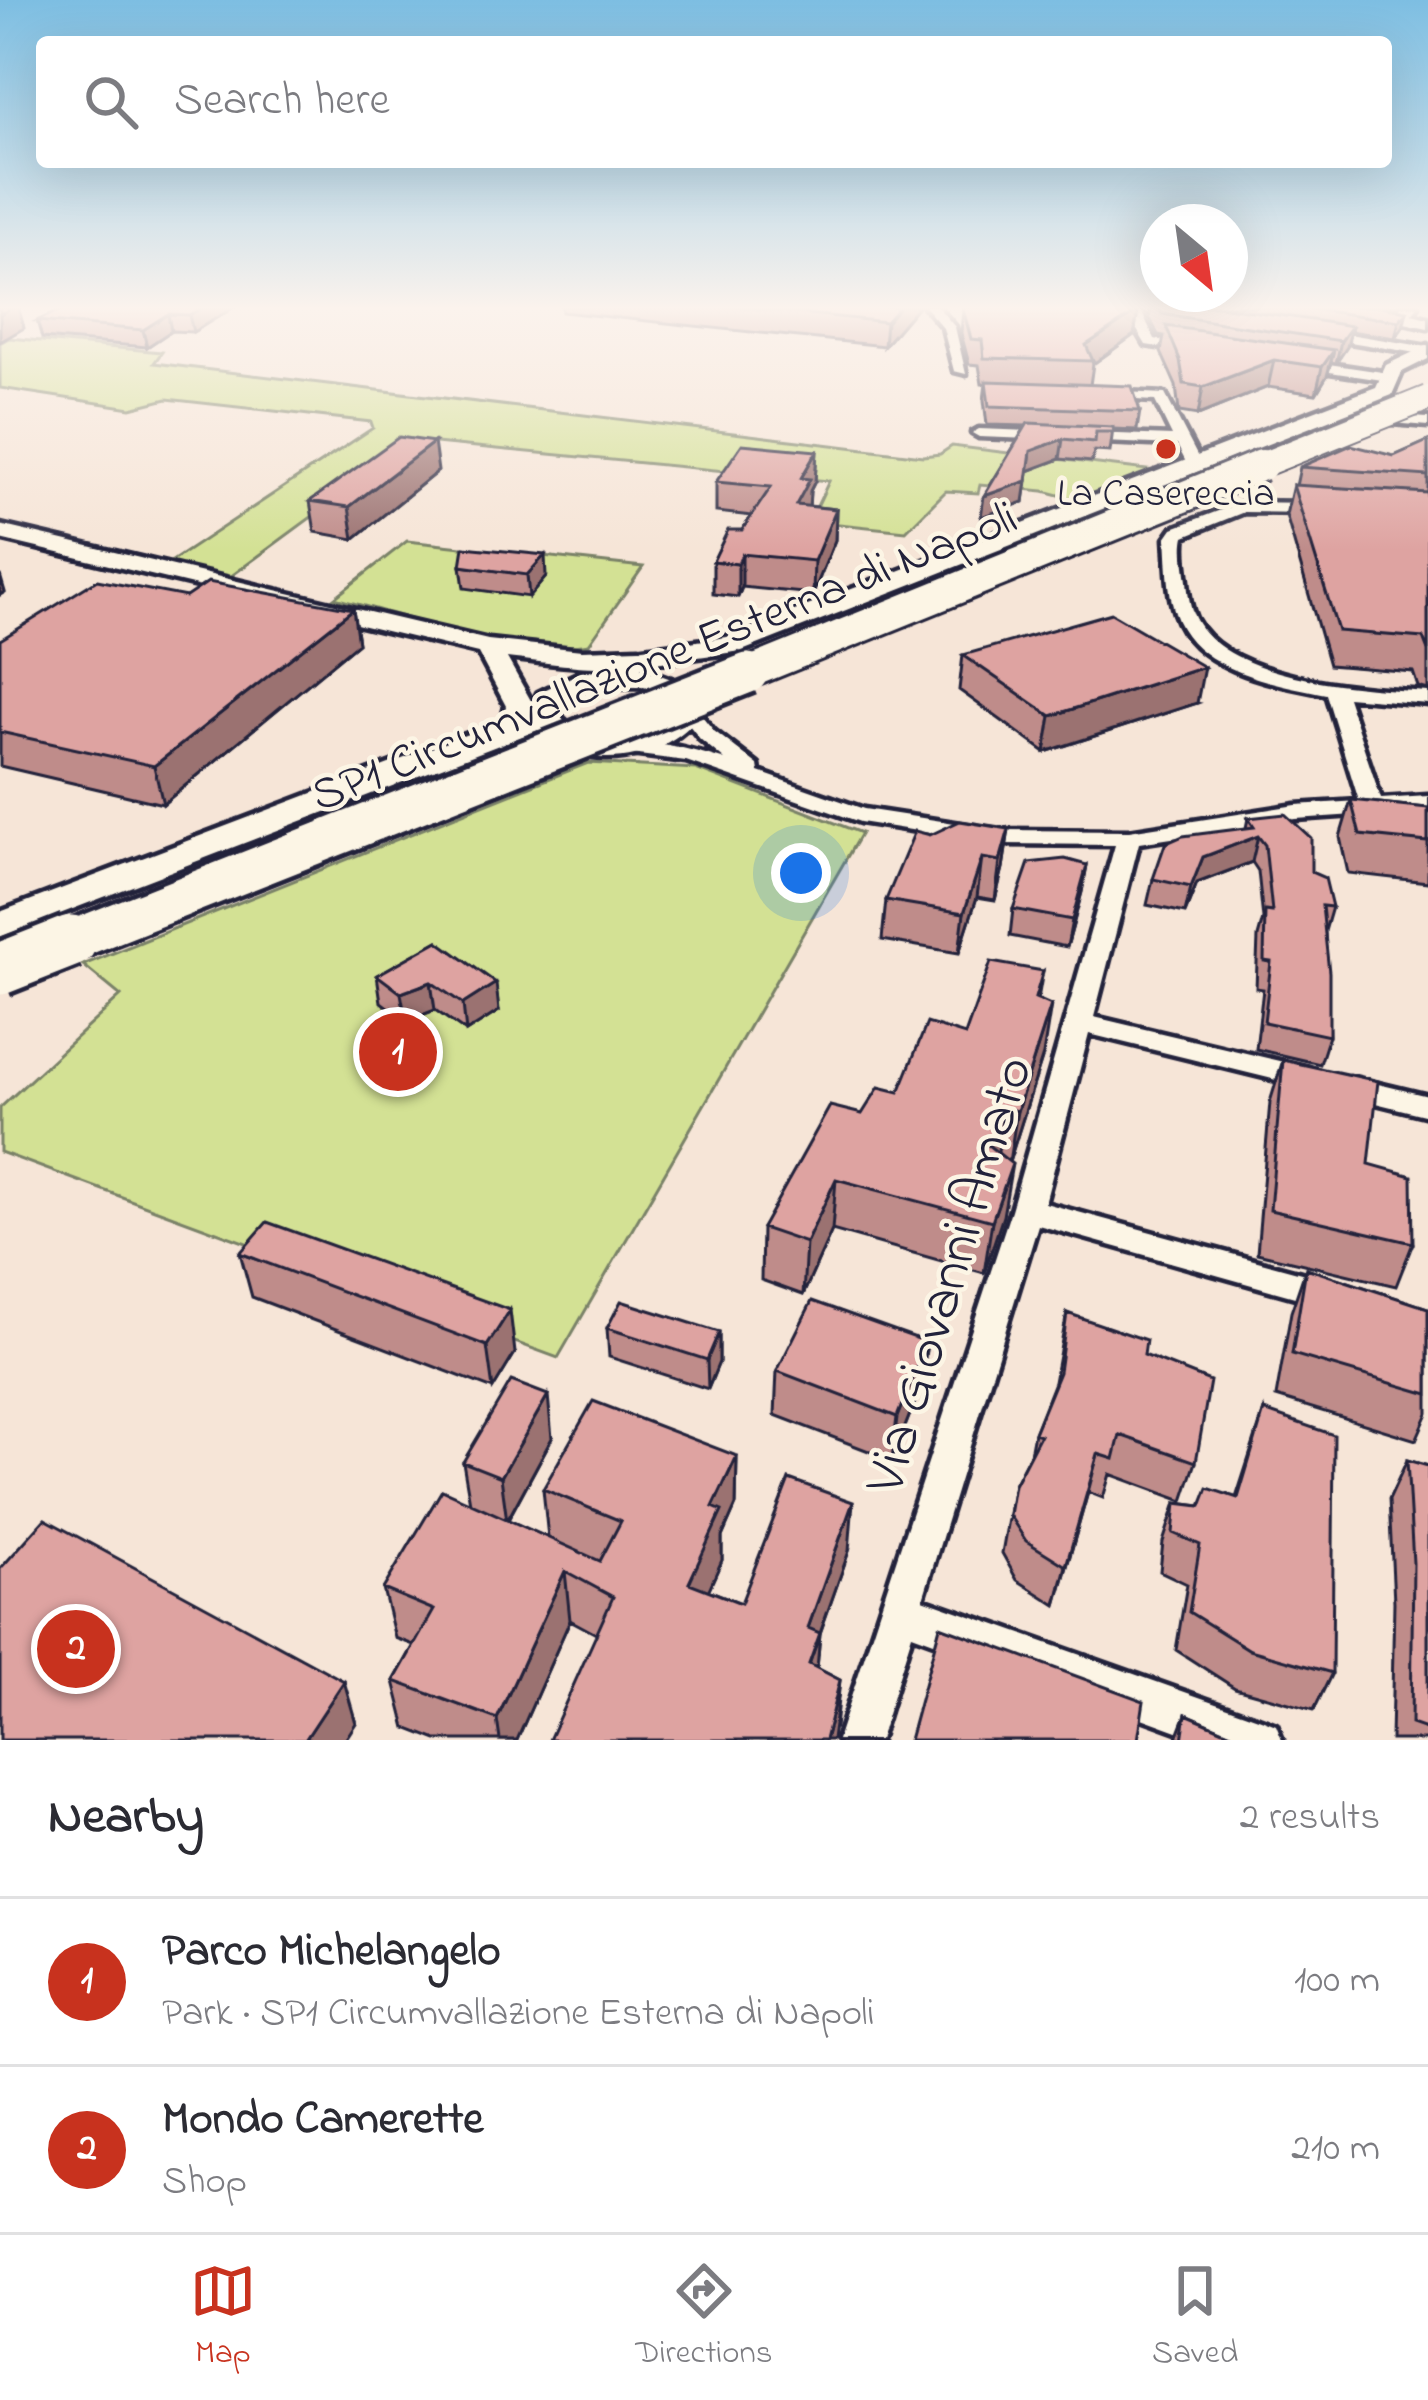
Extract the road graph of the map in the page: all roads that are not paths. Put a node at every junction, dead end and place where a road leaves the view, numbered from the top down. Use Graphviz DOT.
graph roads {
  1 [pos="1380,387"];
  2 [pos="1091,395"];
  3 [pos="1418,397"];
  4 [pos="979,433"];
  5 [pos="1182,441"];
  6 [pos="1194,465"];
  7 [pos="1332,509"];
  8 [pos="0,532"];
  9 [pos="488,648"];
  10 [pos="639,656"];
  11 [pos="581,658"];
  12 [pos="610,677"];
  13 [pos="1336,693"];
  14 [pos="1428,698"];
  15 [pos="688,712"];
  16 [pos="535,717"];
  17 [pos="610,747"];
  18 [pos="761,779"];
  19 [pos="1428,803"];
  20 [pos="1371,804"];
  21 [pos="1129,838"];
  22 [pos="0,926"];
  23 [pos="0,939"];
  24 [pos="0,969"];
  25 [pos="0,991"];
  26 [pos="1078,1022"];
  27 [pos="1428,1106"];
  28 [pos="1027,1210"];
  29 [pos="1361,1302"];
  30 [pos="899,1610"];
  31 [pos="858,1740"];
  32 [pos="1261,1740"];
  1 -- 3 [label="street"];
  2 -- 5 [label="street"];
  3 -- 6 [label="main road"];
  3 -- 15 [label="main road"];
  3 -- 23 [label="highway, SP1 Circumvallazione Esterna di Napoli"];
  3 -- 24 [label="highway, SP1 Circumvallazione Esterna di Napoli, bridge"];
  4 -- 5 [label="street"];
  5 -- 6 [label="street"];
  6 -- 10 [label="main road"];
  7 -- 13 [label="street"];
  8 -- 9 [label="street"];
  9 -- 11 [label="street"];
  9 -- 16 [label="street"];
  10 -- 11 [label="street"];
  10 -- 12 [label="main road"];
  11 -- 12 [label="street"];
  12 -- 15 [label="main road"];
  12 -- 16 [label="main road"];
  13 -- 14 [label="street"];
  13 -- 20 [label="street"];
  15 -- 17 [label="main road"];
  15 -- 18 [label="street"];
  16 -- 17 [label="main road"];
  16 -- 22 [label="main road"];
  17 -- 18 [label="street"];
  17 -- 25 [label="main road"];
  18 -- 21 [label="street"];
  19 -- 20 [label="street"];
  20 -- 21 [label="street"];
  21 -- 26 [label="street, Via Giovanni Amato"];
  26 -- 27 [label="street"];
  26 -- 28 [label="street, Via Giovanni Amato"];
  28 -- 29 [label="street"];
  28 -- 30 [label="street, Via Giovanni Amato"];
  30 -- 31 [label="street, Via Giovanni Amato"];
  30 -- 32 [label="street"];
}
